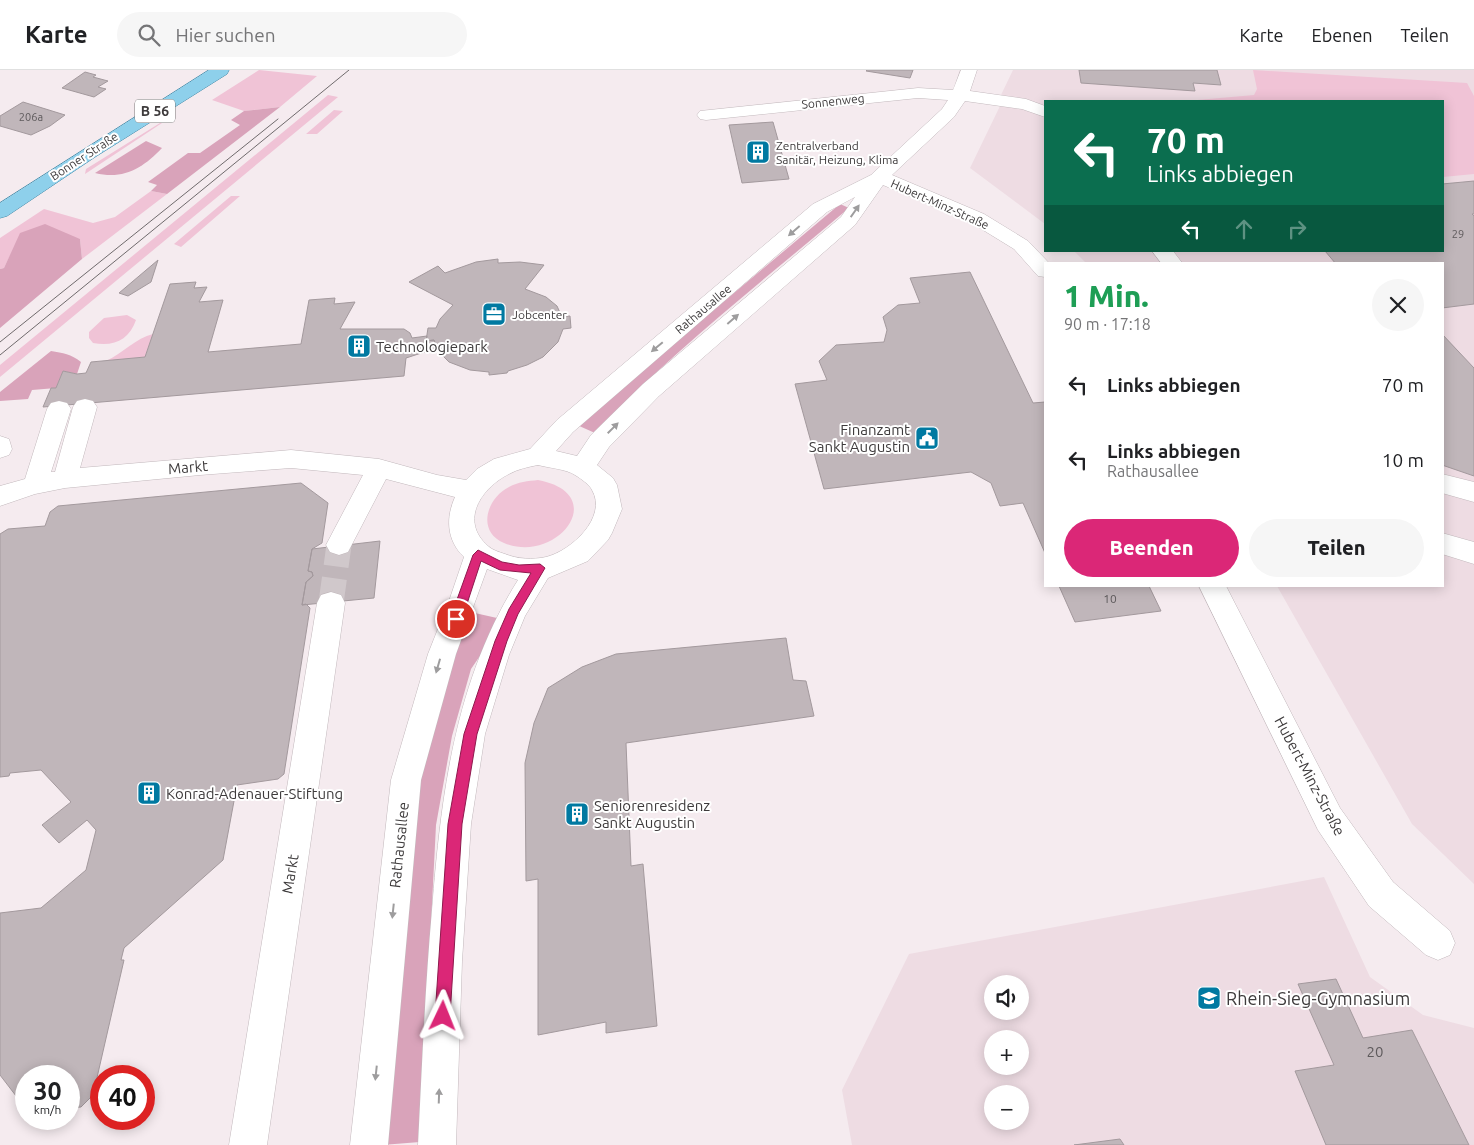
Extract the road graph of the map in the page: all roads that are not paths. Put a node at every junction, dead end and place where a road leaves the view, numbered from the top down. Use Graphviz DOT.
graph roads {
  1 [pos="220,70"];
  2 [pos="969,70"];
  3 [pos="960,95"];
  4 [pos="1044,112"];
  5 [pos="706,115"];
  6 [pos="879,177"];
  7 [pos="0,212"];
  8 [pos="1163,252"];
  9 [pos="1171,262"];
  10 [pos="1044,270"];
  11 [pos="85,407"];
  12 [pos="59,409"];
  13 [pos="0,445"];
  14 [pos="0,449"];
  15 [pos="538,456"];
  16 [pos="583,466"];
  17 [pos="379,468"];
  18 [pos="65,480"];
  19 [pos="1444,483"];
  20 [pos="35,485"];
  21 [pos="471,490"];
  22 [pos="1474,492"];
  23 [pos="0,496"];
  24 [pos="1444,544"];
  25 [pos="339,545"];
  26 [pos="1474,553"];
  27 [pos="478,555"];
  28 [pos="540,568"];
  29 [pos="1213,587"];
  30 [pos="331,603"];
  31 [pos="1438,943"];
  32 [pos="248,1145"];
  33 [pos="369,1145"];
  34 [pos="437,1145"];
  1 -- 7 [label="main road, Bonner Straße / B 56"];
  2 -- 3 [label="street, Rathausallee"];
  3 -- 4 [label="street, Sonnenweg"];
  3 -- 5 [label="street, Sonnenweg"];
  3 -- 6 [label="street, Rathausallee"];
  6 -- 10 [label="street, Hubert-Minz-Straße"];
  6 -- 15 [label="street, Rathausallee, one-way"];
  16 -- 6 [label="street, Rathausallee, one-way"];
  8 -- 9 [label="street"];
  11 -- 18 [label="street"];
  12 -- 20 [label="street"];
  13 -- 14 [label="street"];
  15 -- 16 [label="street"];
  15 -- 21 [label="street"];
  16 -- 28 [label="street"];
  17 -- 18 [label="street, Markt"];
  17 -- 21 [label="street, Markt"];
  17 -- 25 [label="street"];
  18 -- 20 [label="street, Markt"];
  19 -- 22 [label="street"];
  20 -- 23 [label="street, Markt"];
  21 -- 27 [label="street"];
  24 -- 26 [label="street"];
  27 -- 28 [label="street"];
  27 -- 33 [label="street, Rathausallee, one-way"];
  34 -- 28 [label="street, one-way"];
  29 -- 31 [label="street, Hubert-Minz-Straße"];
  30 -- 32 [label="street, Markt"];
}
